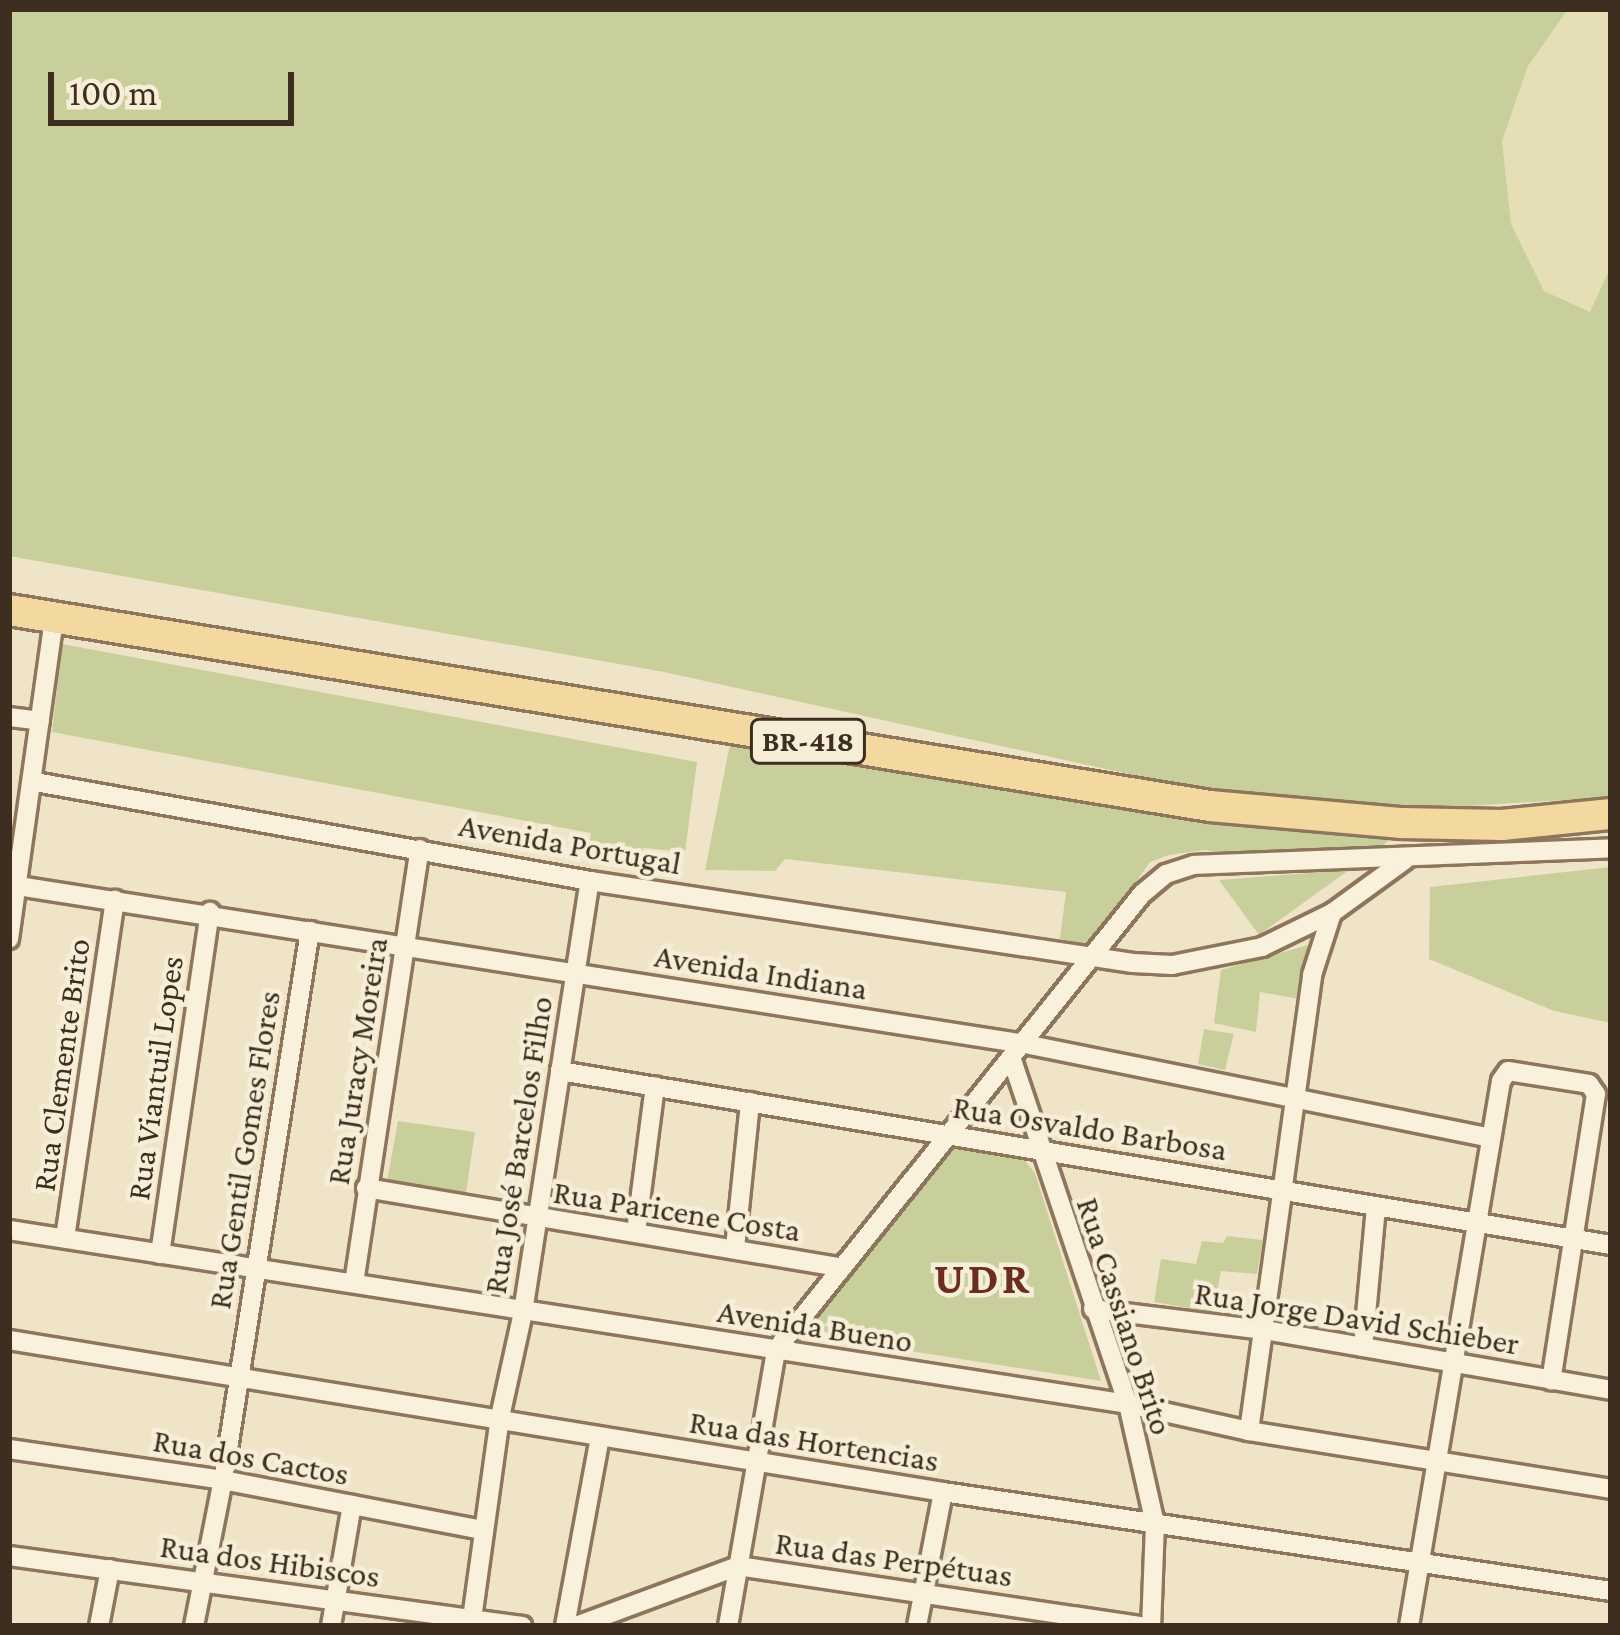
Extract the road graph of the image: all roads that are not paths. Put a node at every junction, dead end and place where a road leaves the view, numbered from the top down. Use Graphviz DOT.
graph roads {
  1 [pos="9,610"];
  2 [pos="54,617"];
  3 [pos="9,717"];
  4 [pos="40,721"];
  5 [pos="35,782"];
  6 [pos="1611,814"];
  7 [pos="420,848"];
  8 [pos="1611,848"];
  9 [pos="1405,860"];
  10 [pos="590,881"];
  11 [pos="18,886"];
  12 [pos="116,900"];
  13 [pos="210,912"];
  14 [pos="1332,913"];
  15 [pos="310,931"];
  16 [pos="9,939"];
  17 [pos="406,948"];
  18 [pos="1096,953"];
  19 [pos="575,973"];
  20 [pos="1025,1044"];
  21 [pos="1012,1060"];
  22 [pos="560,1071"];
  23 [pos="656,1086"];
  24 [pos="1296,1097"];
  25 [pos="750,1102"];
  26 [pos="948,1135"];
  27 [pos="1491,1138"];
  28 [pos="1038,1147"];
  29 [pos="366,1188"];
  30 [pos="1281,1190"];
  31 [pos="1376,1208"];
  32 [pos="534,1219"];
  33 [pos="1477,1223"];
  34 [pos="9,1230"];
  35 [pos="636,1232"];
  36 [pos="65,1238"];
  37 [pos="1574,1239"];
  38 [pos="1611,1245"];
  39 [pos="735,1248"];
  40 [pos="160,1254"];
  41 [pos="255,1267"];
  42 [pos="837,1267"];
  43 [pos="354,1283"];
  44 [pos="1093,1309"];
  45 [pos="523,1312"];
  46 [pos="1264,1330"];
  47 [pos="9,1340"];
  48 [pos="1363,1347"];
  49 [pos="776,1350"];
  50 [pos="1454,1364"];
  51 [pos="239,1379"];
  52 [pos="1552,1380"];
  53 [pos="1611,1390"];
  54 [pos="1128,1404"];
  55 [pos="500,1417"];
  56 [pos="1250,1431"];
  57 [pos="600,1437"];
  58 [pos="9,1449"];
  59 [pos="757,1461"];
  60 [pos="1439,1461"];
  61 [pos="223,1480"];
  62 [pos="1611,1490"];
  63 [pos="943,1492"];
  64 [pos="352,1505"];
  65 [pos="1155,1524"];
  66 [pos="482,1530"];
  67 [pos="9,1559"];
  68 [pos="1423,1565"];
  69 [pos="738,1566"];
  70 [pos="110,1568"];
  71 [pos="200,1582"];
  72 [pos="1611,1591"];
  73 [pos="922,1594"];
  74 [pos="336,1600"];
  75 [pos="471,1624"];
  76 [pos="99,1626"];
  77 [pos="194,1626"];
  78 [pos="331,1626"];
  79 [pos="522,1626"];
  80 [pos="565,1626"];
  81 [pos="576,1626"];
  82 [pos="728,1626"];
  83 [pos="917,1626"];
  84 [pos="1140,1626"];
  85 [pos="1151,1626"];
  86 [pos="1409,1626"];
  1 -- 2 [label="main road, BR-418"];
  2 -- 4 [label="street"];
  2 -- 6 [label="main road, BR-418"];
  3 -- 4 [label="street"];
  4 -- 5 [label="street"];
  5 -- 7 [label="street, Avenida Portugal"];
  5 -- 11 [label="street"];
  7 -- 10 [label="street, Avenida Portugal"];
  7 -- 17 [label="street, Rua Juracy Moreira"];
  8 -- 9 [label="street"];
  9 -- 14 [label="street, Avenida Portugal"];
  9 -- 18 [label="street"];
  10 -- 18 [label="street, Avenida Portugal"];
  10 -- 19 [label="street, Rua José Barcelos Filho"];
  11 -- 12 [label="street, Avenida Indiana"];
  11 -- 16 [label="street"];
  12 -- 13 [label="street, Avenida Indiana"];
  12 -- 36 [label="street, Rua Clemente Brito"];
  13 -- 15 [label="street, Avenida Indiana"];
  13 -- 40 [label="street, Rua Viantuil Lopes"];
  14 -- 18 [label="street, Avenida Portugal"];
  14 -- 24 [label="street"];
  15 -- 17 [label="street, Avenida Indiana"];
  15 -- 41 [label="street, Rua Gentil Gomes Flores"];
  17 -- 19 [label="street, Avenida Indiana"];
  17 -- 29 [label="street, Rua Juracy Moreira"];
  18 -- 20 [label="street"];
  19 -- 20 [label="street, Avenida Indiana"];
  19 -- 22 [label="street, Rua José Barcelos Filho"];
  20 -- 21 [label="street"];
  20 -- 24 [label="street, Avenida Indiana"];
  21 -- 26 [label="street"];
  21 -- 28 [label="street, Rua Cassiano Brito"];
  22 -- 23 [label="street, Rua Osvaldo Barbosa"];
  22 -- 32 [label="street, Rua José Barcelos Filho"];
  23 -- 25 [label="street, Rua Osvaldo Barbosa"];
  23 -- 35 [label="street"];
  24 -- 27 [label="street, Avenida Indiana"];
  24 -- 30 [label="street"];
  25 -- 26 [label="street, Rua Osvaldo Barbosa"];
  25 -- 39 [label="street"];
  26 -- 28 [label="street, Rua Osvaldo Barbosa"];
  26 -- 42 [label="street"];
  27 -- 33 [label="street"];
  27 -- 37 [label="street"];
  28 -- 30 [label="street, Rua Osvaldo Barbosa"];
  28 -- 44 [label="street, Rua Cassiano Brito"];
  29 -- 32 [label="street, Rua Paricene Costa"];
  29 -- 43 [label="street, Rua Juracy Moreira"];
  30 -- 31 [label="street, Rua Osvaldo Barbosa"];
  30 -- 46 [label="street"];
  31 -- 33 [label="street, Rua Osvaldo Barbosa"];
  31 -- 48 [label="street"];
  32 -- 35 [label="street, Rua Paricene Costa"];
  32 -- 45 [label="street, Rua José Barcelos Filho"];
  33 -- 37 [label="street, Rua Osvaldo Barbosa"];
  33 -- 50 [label="street"];
  34 -- 36 [label="street, Avenida Bueno"];
  35 -- 39 [label="street, Rua Paricene Costa"];
  36 -- 40 [label="street, Avenida Bueno"];
  37 -- 38 [label="street, Rua Osvaldo Barbosa"];
  37 -- 52 [label="street"];
  39 -- 42 [label="street, Rua Paricene Costa"];
  40 -- 41 [label="street, Avenida Bueno"];
  41 -- 43 [label="street, Avenida Bueno"];
  41 -- 51 [label="street, Rua Gentil Gomes Flores"];
  42 -- 49 [label="street"];
  43 -- 45 [label="street, Avenida Bueno"];
  44 -- 46 [label="street, Rua Jorge David Schieber"];
  44 -- 54 [label="street, Rua Cassiano Brito"];
  45 -- 49 [label="street, Avenida Bueno"];
  45 -- 55 [label="street, Rua José Barcelos Filho"];
  46 -- 48 [label="street, Rua Jorge David Schieber"];
  46 -- 56 [label="street"];
  47 -- 51 [label="street, Rua das Hortencias"];
  48 -- 50 [label="street, Rua Jorge David Schieber"];
  49 -- 54 [label="street, Avenida Bueno"];
  49 -- 59 [label="street"];
  50 -- 52 [label="street, Rua Jorge David Schieber"];
  50 -- 60 [label="street"];
  51 -- 55 [label="street, Rua das Hortencias"];
  51 -- 61 [label="street, Rua Gentil Gomes Flores"];
  52 -- 53 [label="street, Rua Jorge David Schieber"];
  54 -- 56 [label="street, Avenida Bueno"];
  54 -- 65 [label="street, Rua Cassiano Brito"];
  55 -- 57 [label="street, Rua das Hortencias"];
  55 -- 66 [label="street, Rua José Barcelos Filho"];
  56 -- 60 [label="street, Avenida Bueno"];
  57 -- 59 [label="street, Rua das Hortencias"];
  57 -- 80 [label="street"];
  58 -- 61 [label="street, Rua dos Cactos"];
  59 -- 63 [label="street, Rua das Hortencias"];
  59 -- 69 [label="street"];
  60 -- 62 [label="street, Avenida Bueno"];
  60 -- 68 [label="street"];
  61 -- 64 [label="street, Rua dos Cactos"];
  61 -- 71 [label="street, Rua Gentil Gomes Flores"];
  63 -- 65 [label="street, Rua das Hortencias"];
  63 -- 73 [label="street"];
  64 -- 66 [label="street, Rua dos Cactos"];
  64 -- 74 [label="street"];
  65 -- 68 [label="street, Rua das Hortencias"];
  65 -- 85 [label="street, Rua Cassiano Brito"];
  66 -- 75 [label="street, Rua José Barcelos Filho"];
  67 -- 70 [label="street, Rua dos Hibiscos"];
  68 -- 72 [label="street, Rua das Hortencias"];
  68 -- 86 [label="street"];
  69 -- 73 [label="street, Rua das Perpétuas"];
  69 -- 81 [label="street, Rua das Perpétuas"];
  69 -- 82 [label="street"];
  70 -- 71 [label="street, Rua dos Hibiscos"];
  70 -- 76 [label="street"];
  71 -- 74 [label="street, Rua dos Hibiscos"];
  71 -- 77 [label="street, Rua Gentil Gomes Flores"];
  73 -- 83 [label="street"];
  73 -- 84 [label="street, Rua das Perpétuas"];
  74 -- 75 [label="street, Rua dos Hibiscos"];
  74 -- 78 [label="street"];
  75 -- 79 [label="street, Rua dos Hibiscos"];
}
